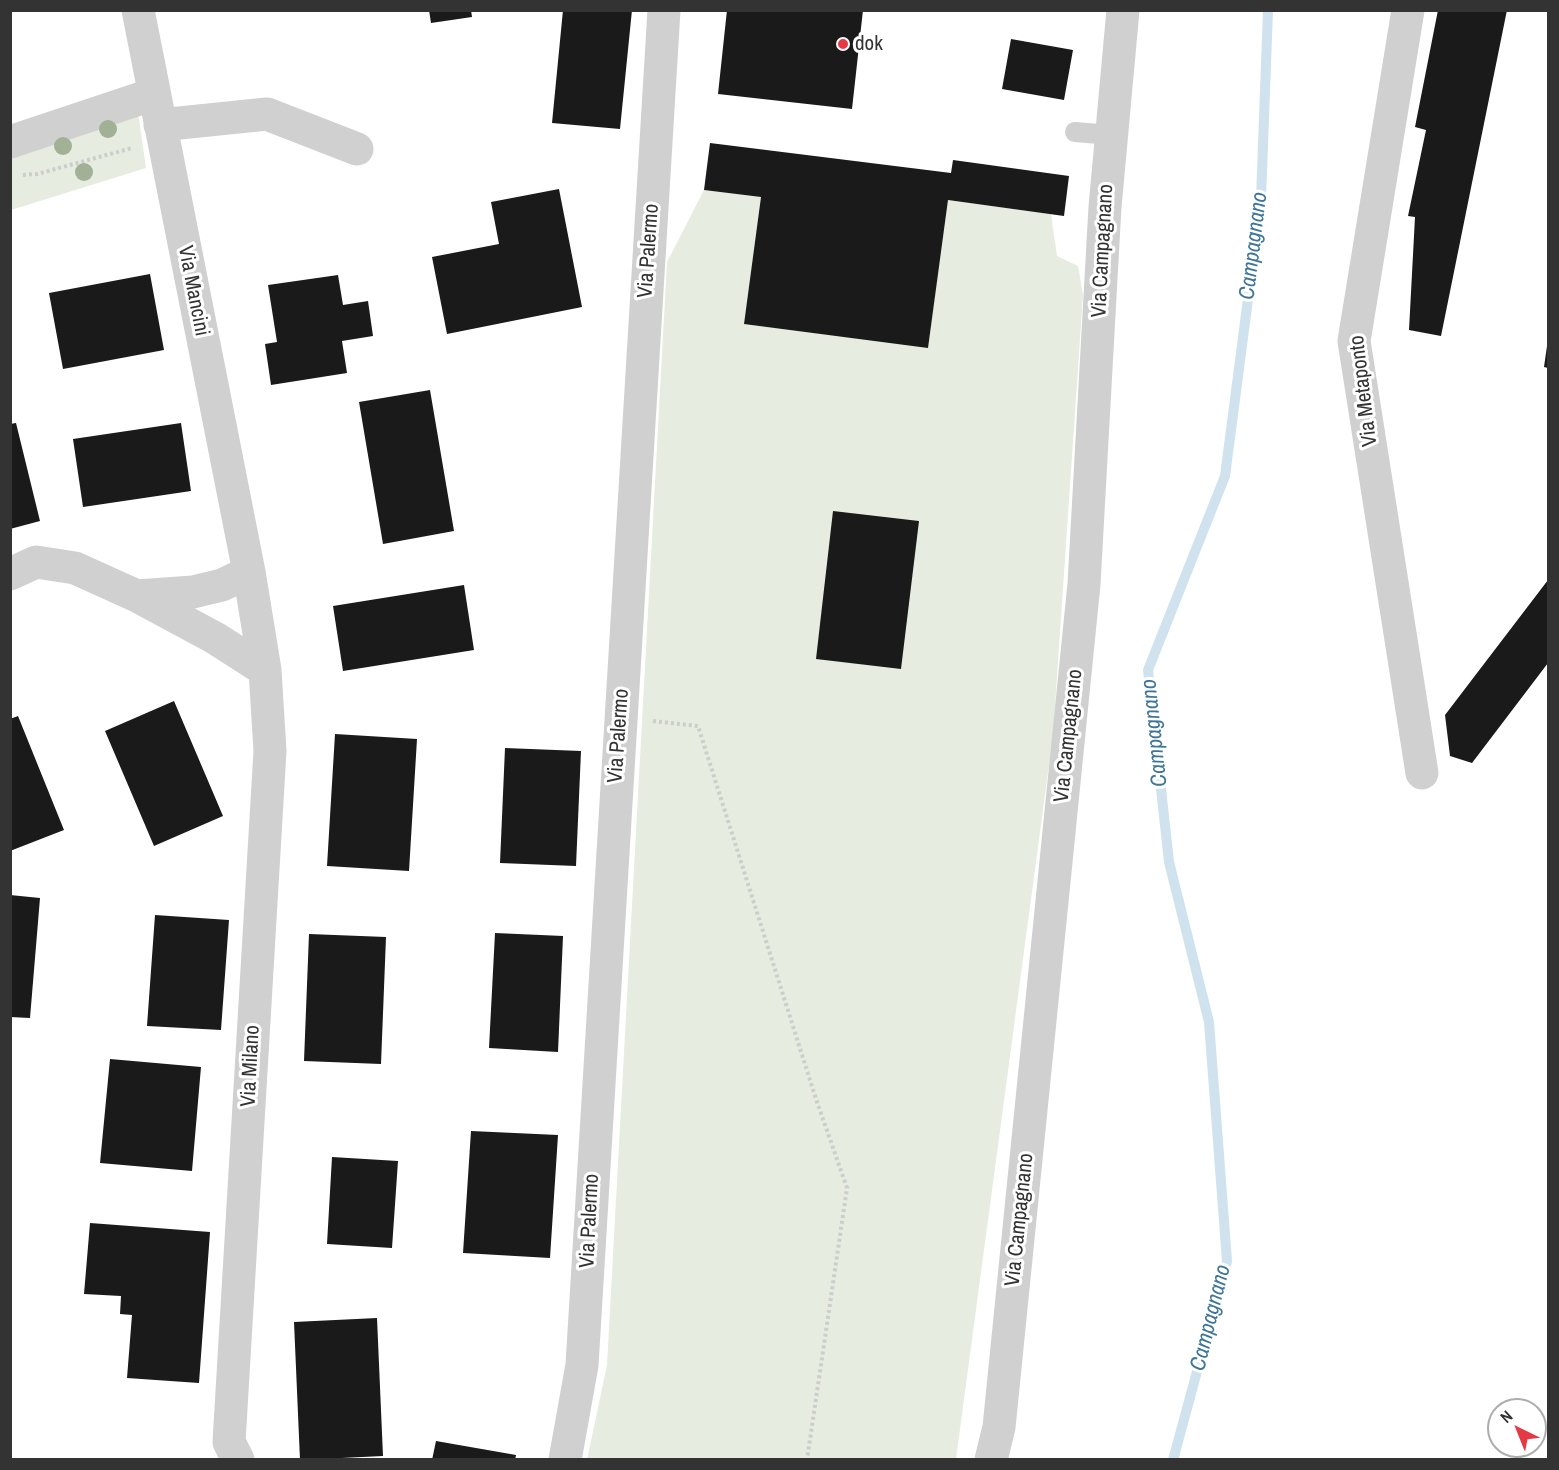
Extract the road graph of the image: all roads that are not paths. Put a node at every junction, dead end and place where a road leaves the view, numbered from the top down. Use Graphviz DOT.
graph roads {
  1 [pos="138,10"];
  2 [pos="664,10"];
  3 [pos="1123,10"];
  4 [pos="1408,10"];
  5 [pos="157,110"];
  6 [pos="1075,132"];
  7 [pos="1111,135"];
  8 [pos="10,142"];
  9 [pos="357,149"];
  10 [pos="249,572"];
  11 [pos="10,574"];
  12 [pos="137,596"];
  13 [pos="266,670"];
  14 [pos="1422,773"];
  15 [pos="238,1460"];
  16 [pos="565,1460"];
  17 [pos="991,1460"];
  1 -- 5 [label="street, Via Mancini"];
  2 -- 16 [label="street, Via Palermo"];
  3 -- 7 [label="street, Via Campagnano"];
  4 -- 14 [label="street, Via Metaponto"];
  5 -- 8 [label="street"];
  5 -- 9 [label="street"];
  5 -- 10 [label="street, Via Mancini"];
  6 -- 7 [label="lane"];
  7 -- 17 [label="street, Via Campagnano"];
  10 -- 12 [label="street"];
  10 -- 13 [label="street, Via Mancini"];
  11 -- 12 [label="street"];
  12 -- 13 [label="street"];
  13 -- 15 [label="street, Via Milano"];
}
